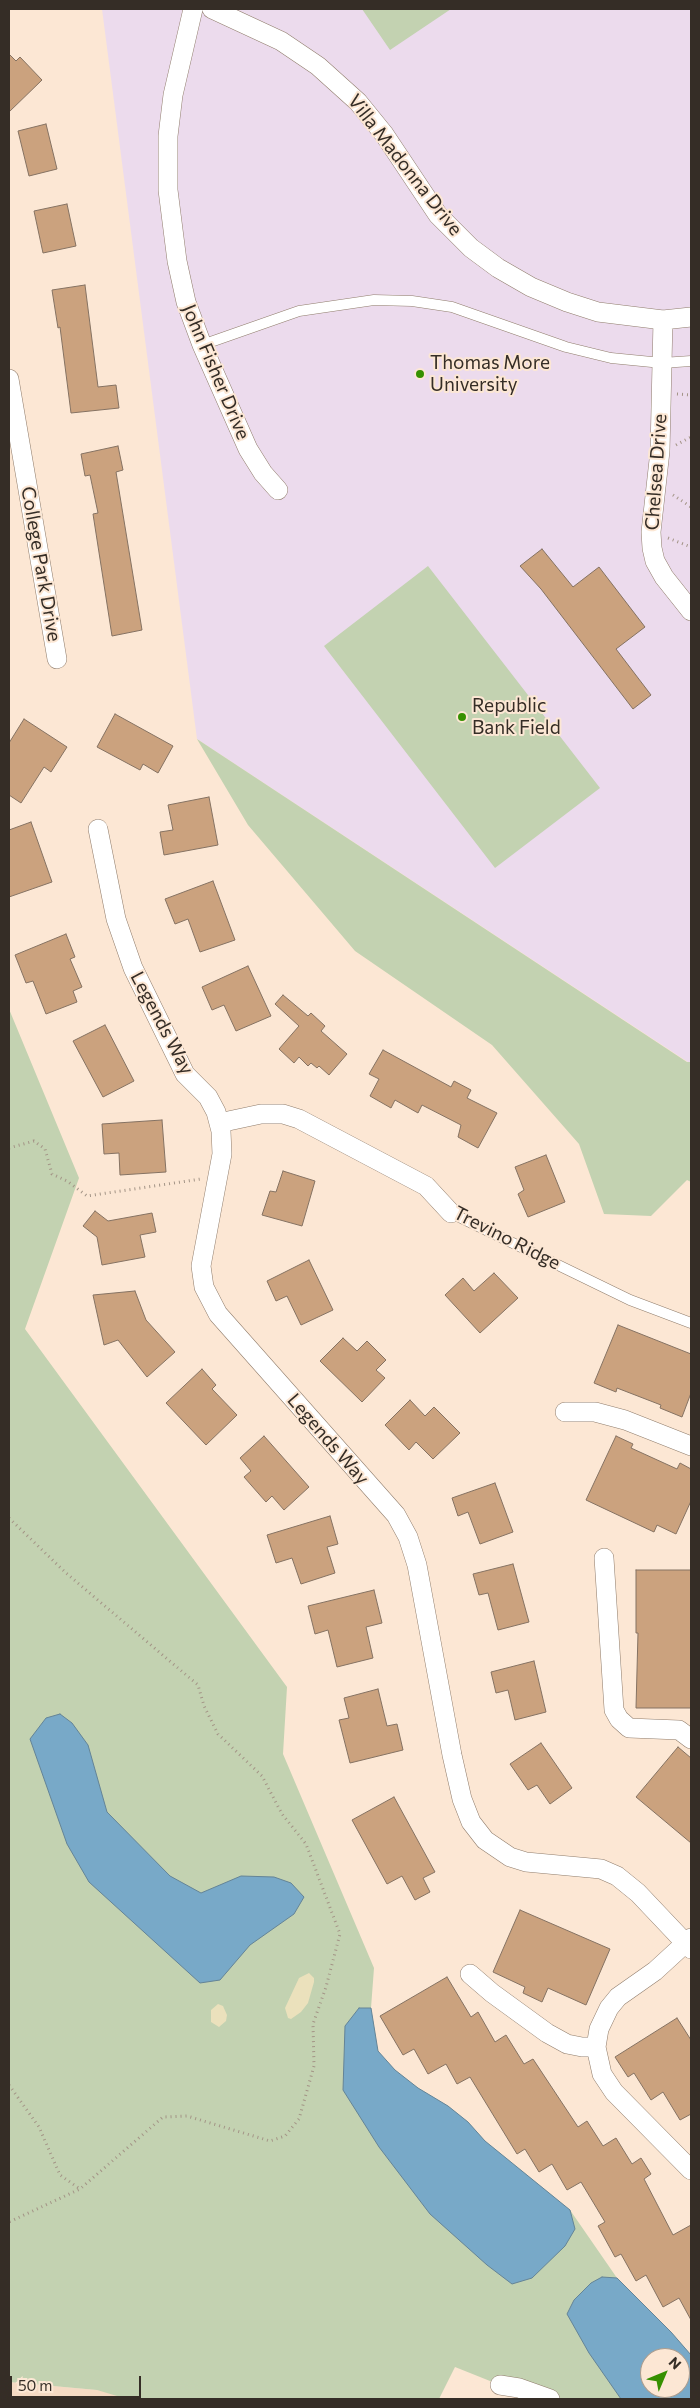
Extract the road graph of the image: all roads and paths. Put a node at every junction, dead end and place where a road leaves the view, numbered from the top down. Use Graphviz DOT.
graph roads {
  1 [pos="193,9"];
  2 [pos="212,9"];
  3 [pos="691,317"];
  4 [pos="663,320"];
  5 [pos="202,345"];
  6 [pos="691,361"];
  7 [pos="662,363"];
  8 [pos="9,379"];
  9 [pos="278,490"];
  10 [pos="691,611"];
  11 [pos="57,660"];
  12 [pos="98,829"];
  13 [pos="219,1123"];
  14 [pos="9,1148"];
  15 [pos="218,1176"];
  16 [pos="451,1213"];
  17 [pos="691,1323"];
  18 [pos="565,1412"];
  19 [pos="691,1446"];
  20 [pos="9,1518"];
  21 [pos="604,1558"];
  22 [pos="691,1739"];
  23 [pos="689,1943"];
  24 [pos="470,1974"];
  25 [pos="596,2047"];
  26 [pos="9,2085"];
  27 [pos="691,2170"];
  28 [pos="80,2189"];
  29 [pos="9,2222"];
  30 [pos="500,2384"];
  31 [pos="550,2399"];
  1 -- 5 [label="street, John Fisher Drive"];
  2 -- 4 [label="street, Villa Madonna Drive"];
  3 -- 4 [label="street, Villa Madonna Drive"];
  4 -- 7 [label="street, Chelsea Drive"];
  5 -- 7 [label="lane"];
  5 -- 9 [label="street, John Fisher Drive"];
  6 -- 7 [label="lane"];
  7 -- 10 [label="street, Chelsea Drive"];
  8 -- 11 [label="street, College Park Drive"];
  12 -- 13 [label="street, Legends Way"];
  13 -- 15 [label="street, Legends Way"];
  13 -- 16 [label="street, Trevino Ridge"];
  14 -- 15 [label="path"];
  15 -- 23 [label="street, Legends Way"];
  16 -- 17 [label="lane, Trevino Ridge"];
  18 -- 19 [label="street"];
  20 -- 28 [label="path"];
  21 -- 22 [label="street"];
  23 -- 25 [label="street"];
  24 -- 25 [label="street"];
  25 -- 27 [label="street"];
  26 -- 28 [label="path"];
  28 -- 29 [label="path"];
  30 -- 31 [label="street"];
}
